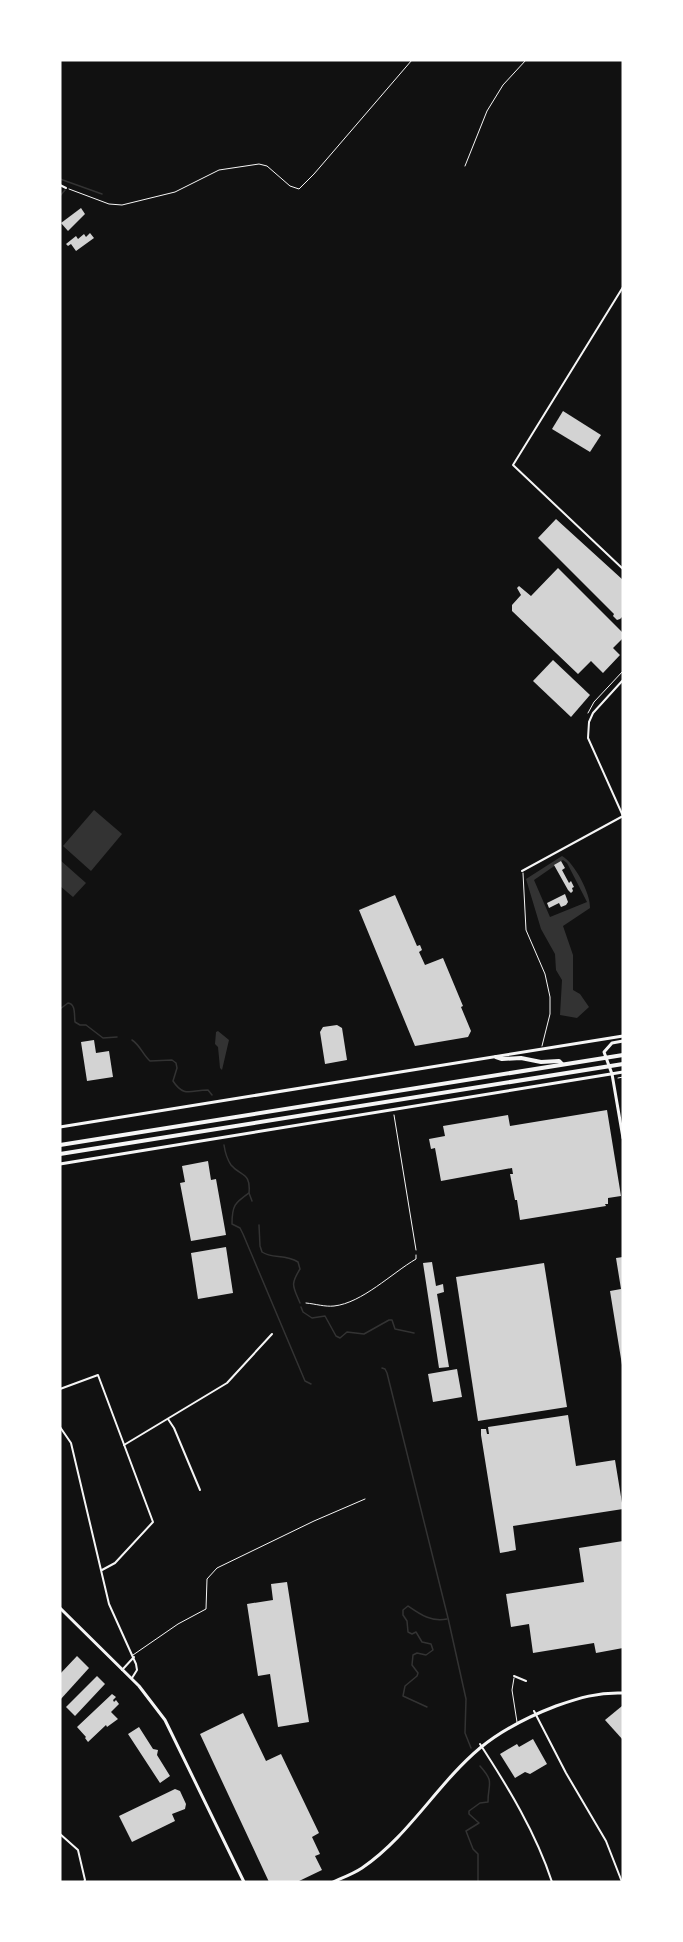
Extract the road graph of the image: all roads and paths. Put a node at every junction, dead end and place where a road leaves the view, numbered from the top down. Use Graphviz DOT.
graph roads {
  1 [pos="412,60"];
  2 [pos="526,60"];
  3 [pos="465,166"];
  4 [pos="60,185"];
  5 [pos="66,188"];
  6 [pos="623,287"];
  7 [pos="623,569"];
  8 [pos="623,680"];
  9 [pos="623,816"];
  10 [pos="522,871"];
  11 [pos="623,1036"];
  12 [pos="623,1041"];
  13 [pos="542,1046"];
  14 [pos="623,1055"];
  15 [pos="496,1056"];
  16 [pos="605,1058"];
  17 [pos="563,1064"];
  18 [pos="623,1064"];
  19 [pos="609,1066"];
  20 [pos="623,1072"];
  21 [pos="612,1074"];
  22 [pos="623,1077"];
  23 [pos="613,1079"];
  24 [pos="394,1113"];
  25 [pos="60,1127"];
  26 [pos="623,1138"];
  27 [pos="60,1145"];
  28 [pos="60,1154"];
  29 [pos="60,1164"];
  30 [pos="416,1255"];
  31 [pos="306,1303"];
  32 [pos="272,1334"];
  33 [pos="60,1389"];
  34 [pos="168,1419"];
  35 [pos="60,1426"];
  36 [pos="124,1445"];
  37 [pos="200,1490"];
  38 [pos="365,1499"];
  39 [pos="102,1570"];
  40 [pos="60,1608"];
  41 [pos="133,1656"];
  42 [pos="122,1670"];
  43 [pos="514,1676"];
  44 [pos="132,1679"];
  45 [pos="526,1681"];
  46 [pos="623,1693"];
  47 [pos="534,1713"];
  48 [pos="518,1724"];
  49 [pos="481,1746"];
  50 [pos="60,1834"];
  51 [pos="84,1882"];
  52 [pos="244,1882"];
  53 [pos="333,1882"];
  54 [pos="552,1882"];
  55 [pos="622,1882"];
  1 -- 5 [label="lane"];
  2 -- 3 [label="path"];
  4 -- 5 [label="street"];
  6 -- 7 [label="street"];
  8 -- 9 [label="street"];
  9 -- 10 [label="street"];
  10 -- 13 [label="lane"];
  11 -- 15 [label="main road"];
  12 -- 16 [label="main road"];
  14 -- 16 [label="highway"];
  15 -- 17 [label="highway"];
  15 -- 25 [label="main road"];
  16 -- 17 [label="highway"];
  16 -- 19 [label="main road"];
  17 -- 27 [label="highway"];
  18 -- 19 [label="highway"];
  19 -- 21 [label="main road"];
  19 -- 28 [label="highway"];
  20 -- 21 [label="main road"];
  21 -- 23 [label="main road"];
  21 -- 29 [label="main road"];
  22 -- 23 [label="path"];
  23 -- 26 [label="main road"];
  24 -- 30 [label="path"];
  30 -- 31 [label="lane"];
  32 -- 34 [label="street"];
  33 -- 36 [label="street"];
  34 -- 36 [label="street"];
  34 -- 37 [label="street"];
  35 -- 39 [label="street"];
  36 -- 39 [label="street"];
  38 -- 41 [label="lane"];
  39 -- 41 [label="street"];
  40 -- 42 [label="main road"];
  41 -- 42 [label="street"];
  41 -- 44 [label="street"];
  42 -- 44 [label="main road"];
  43 -- 45 [label="street"];
  43 -- 48 [label="lane"];
  44 -- 52 [label="main road"];
  46 -- 47 [label="main road"];
  47 -- 48 [label="main road"];
  47 -- 55 [label="street"];
  48 -- 49 [label="main road"];
  49 -- 53 [label="main road"];
  49 -- 54 [label="street"];
  50 -- 51 [label="street"];
}
